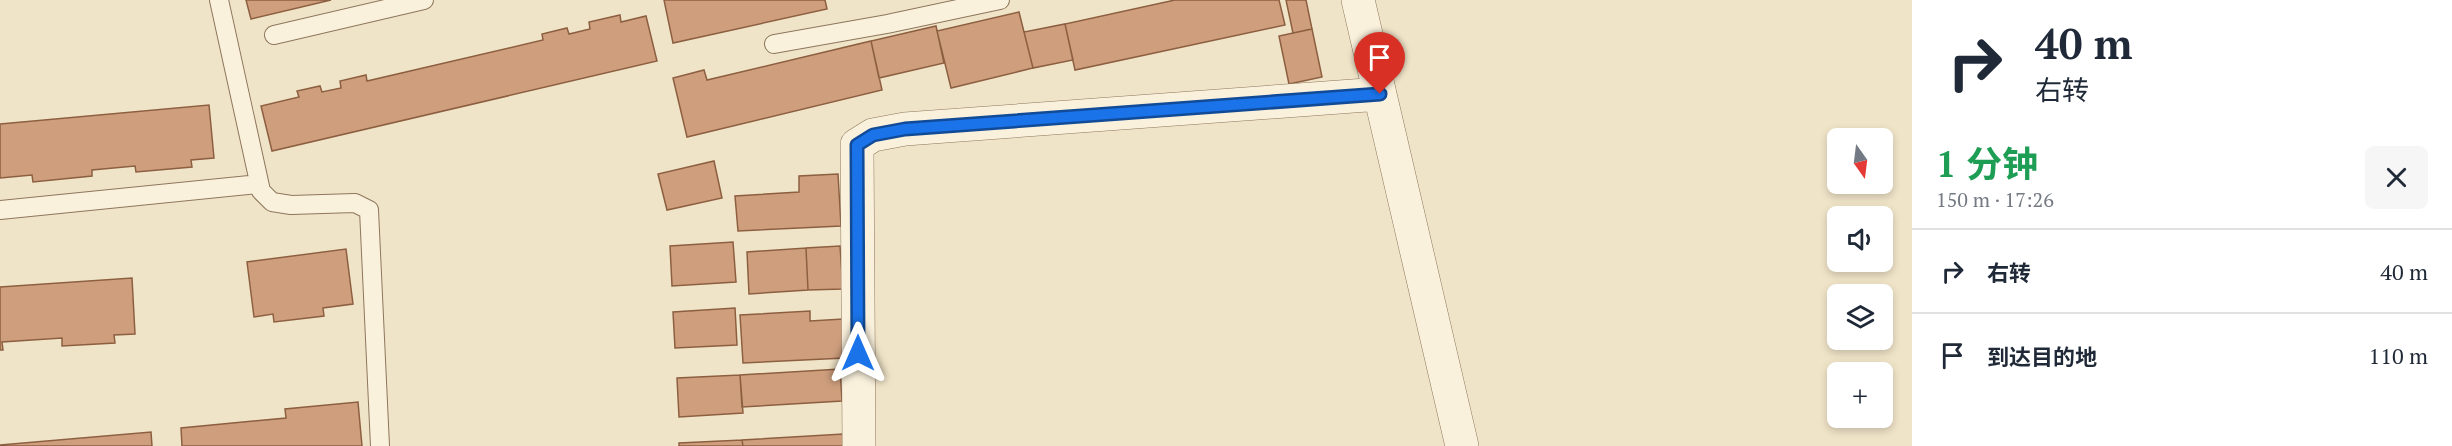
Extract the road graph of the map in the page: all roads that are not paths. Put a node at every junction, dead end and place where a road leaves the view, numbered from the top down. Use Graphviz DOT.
graph roads {
  1 [pos="219,0"];
  2 [pos="424,0"];
  3 [pos="1000,0"];
  4 [pos="1358,0"];
  5 [pos="274,35"];
  6 [pos="774,44"];
  7 [pos="1380,94"];
  8 [pos="259,184"];
  9 [pos="0,210"];
  10 [pos="380,446"];
  11 [pos="859,446"];
  12 [pos="1462,446"];
  1 -- 8 [label="lane"];
  2 -- 5 [label="lane"];
  3 -- 6 [label="lane"];
  4 -- 7 [label="street"];
  7 -- 11 [label="street"];
  7 -- 12 [label="street"];
  8 -- 9 [label="lane"];
  8 -- 10 [label="lane"];
}
